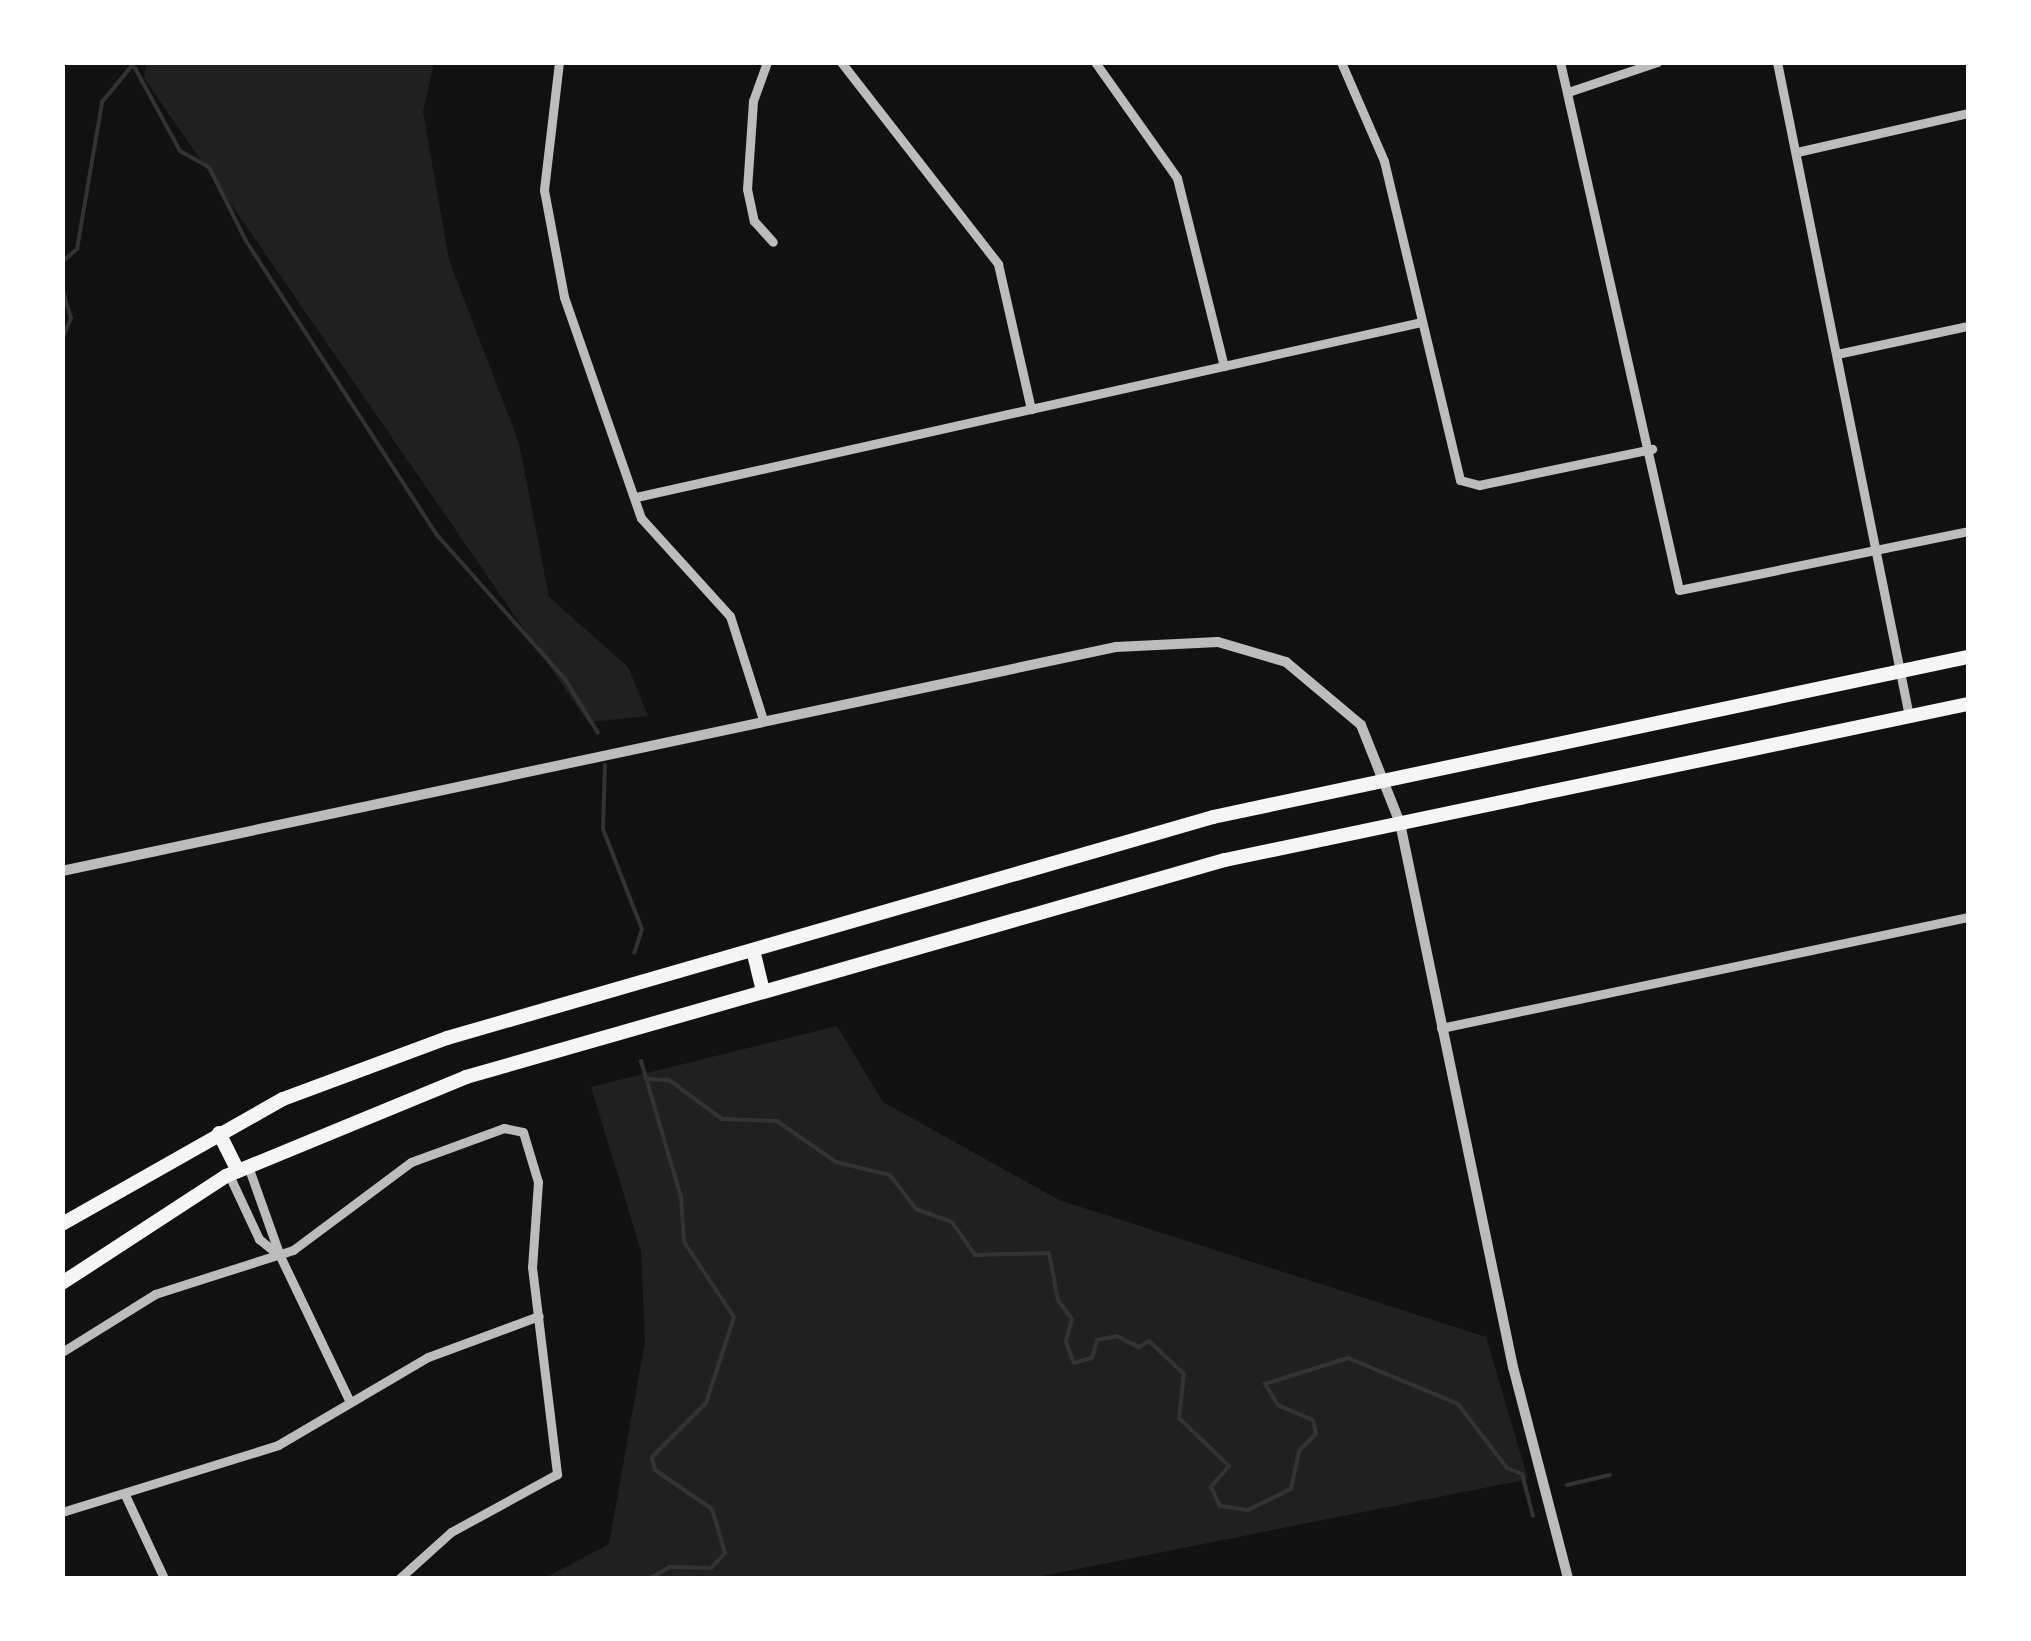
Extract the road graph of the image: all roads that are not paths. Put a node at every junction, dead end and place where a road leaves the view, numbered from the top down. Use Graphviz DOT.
graph roads {
  1 [pos="558,62"];
  2 [pos="767,62"];
  3 [pos="841,62"];
  4 [pos="1095,62"];
  5 [pos="1341,62"];
  6 [pos="1560,62"];
  7 [pos="1657,62"];
  8 [pos="1776,62"];
  9 [pos="1571,91"];
  10 [pos="1968,113"];
  11 [pos="1797,152"];
  12 [pos="773,242"];
  13 [pos="1420,322"];
  14 [pos="1968,326"];
  15 [pos="1837,354"];
  16 [pos="1224,366"];
  17 [pos="1031,409"];
  18 [pos="1652,449"];
  19 [pos="636,497"];
  20 [pos="1968,532"];
  21 [pos="1876,552"];
  22 [pos="1968,657"];
  23 [pos="1900,672"];
  24 [pos="1968,704"];
  25 [pos="762,716"];
  26 [pos="1909,716"];
  27 [pos="1386,778"];
  28 [pos="1400,823"];
  29 [pos="62,871"];
  30 [pos="1968,917"];
  31 [pos="753,950"];
  32 [pos="763,990"];
  33 [pos="1441,1028"];
  34 [pos="219,1133"];
  35 [pos="239,1171"];
  36 [pos="62,1224"];
  37 [pos="280,1256"];
  38 [pos="62,1283"];
  39 [pos="538,1316"];
  40 [pos="62,1352"];
  41 [pos="349,1400"];
  42 [pos="126,1497"];
  43 [pos="62,1512"];
  44 [pos="164,1578"];
  45 [pos="400,1578"];
  46 [pos="1568,1578"];
  1 -- 19 [label="street"];
  2 -- 12 [label="street"];
  3 -- 17 [label="street"];
  4 -- 16 [label="street"];
  5 -- 13 [label="street"];
  6 -- 9 [label="street"];
  7 -- 9 [label="street"];
  8 -- 11 [label="street"];
  9 -- 18 [label="street"];
  10 -- 11 [label="street"];
  11 -- 15 [label="street"];
  13 -- 16 [label="street"];
  13 -- 18 [label="street"];
  14 -- 15 [label="street"];
  15 -- 21 [label="street"];
  16 -- 17 [label="street"];
  17 -- 19 [label="street"];
  18 -- 21 [label="street"];
  19 -- 25 [label="street"];
  20 -- 21 [label="street"];
  21 -- 23 [label="street"];
  22 -- 23 [label="main road"];
  23 -- 26 [label="street"];
  23 -- 27 [label="main road"];
  24 -- 26 [label="main road"];
  25 -- 27 [label="street"];
  25 -- 29 [label="street"];
  26 -- 28 [label="main road"];
  27 -- 28 [label="street"];
  27 -- 31 [label="main road"];
  28 -- 32 [label="main road"];
  28 -- 33 [label="street"];
  30 -- 33 [label="street"];
  31 -- 32 [label="main road"];
  31 -- 34 [label="main road"];
  32 -- 35 [label="main road"];
  33 -- 46 [label="street"];
  34 -- 35 [label="main road"];
  34 -- 36 [label="main road"];
  35 -- 37 [label="street"];
  35 -- 37 [label="street"];
  35 -- 38 [label="main road"];
  37 -- 39 [label="street"];
  37 -- 40 [label="street"];
  37 -- 41 [label="street"];
  39 -- 41 [label="street"];
  39 -- 45 [label="street"];
  41 -- 42 [label="street"];
  42 -- 43 [label="street"];
  42 -- 44 [label="street"];
}
